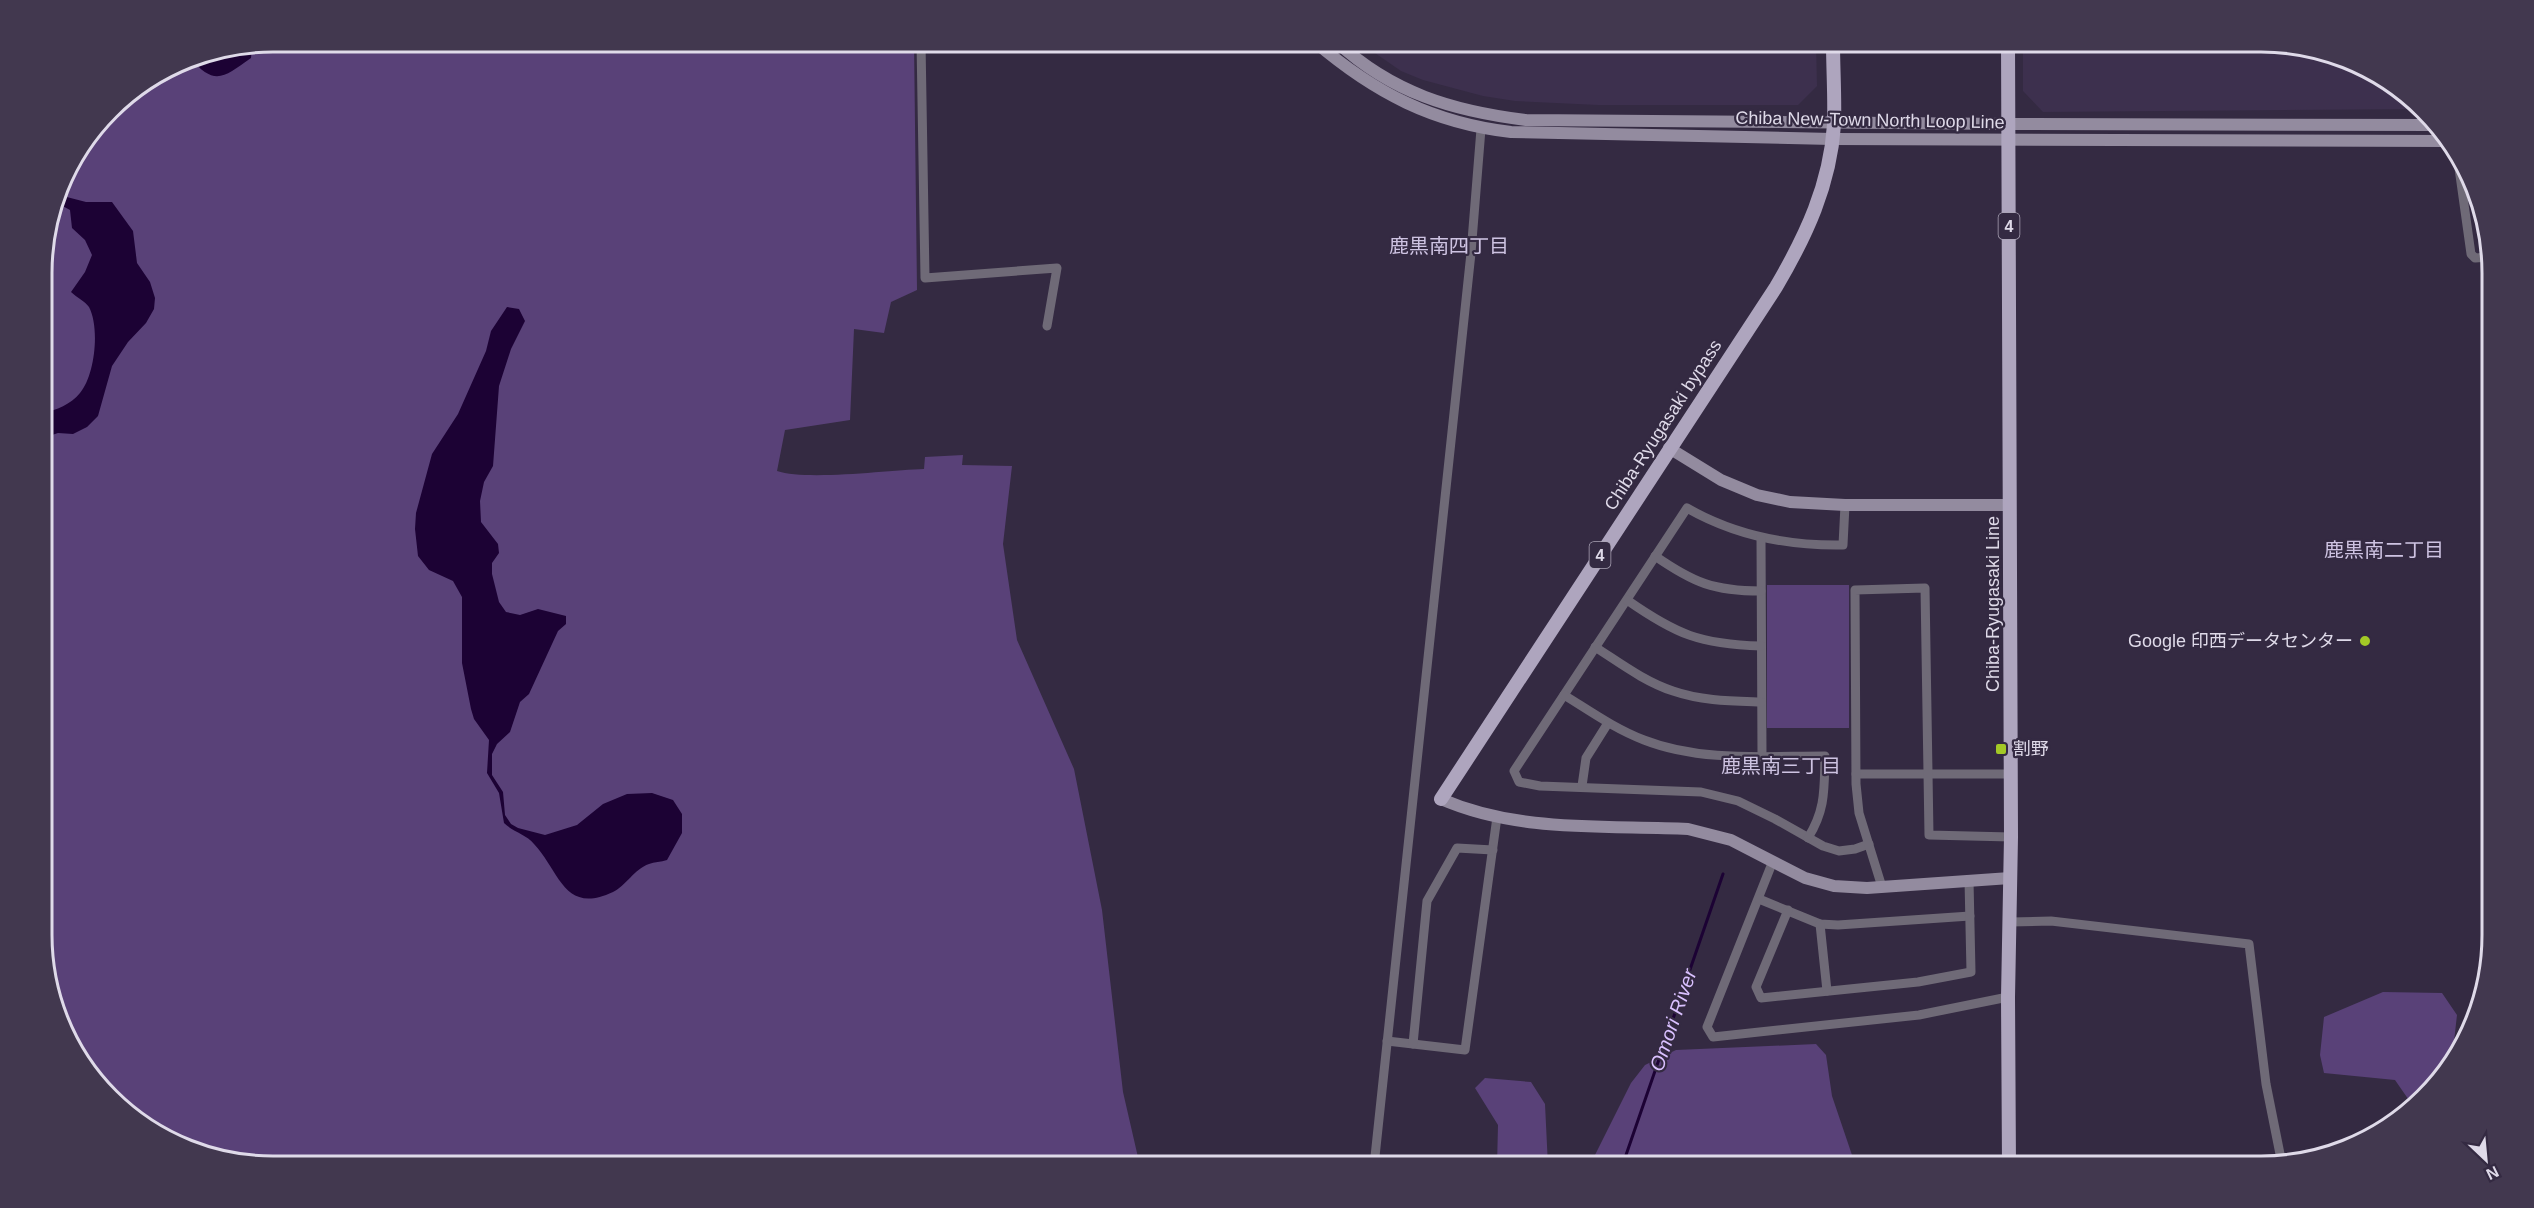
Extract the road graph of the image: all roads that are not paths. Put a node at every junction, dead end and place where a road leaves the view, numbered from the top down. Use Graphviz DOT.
graph roads {
  1 [pos="921,52"];
  2 [pos="1328,52"];
  3 [pos="1349,52"];
  4 [pos="1833,52"];
  5 [pos="2008,52"];
  6 [pos="1834,123"];
  7 [pos="2008,124"];
  8 [pos="2424,125"];
  9 [pos="1482,129"];
  10 [pos="1832,139"];
  11 [pos="2009,140"];
  12 [pos="2437,141"];
  13 [pos="2461,179"];
  14 [pos="2481,258"];
  15 [pos="1047,326"];
  16 [pos="1669,448"];
  17 [pos="2010,505"];
  18 [pos="1845,506"];
  19 [pos="1761,538"];
  20 [pos="1655,556"];
  21 [pos="1761,591"];
  22 [pos="1627,600"];
  23 [pos="1761,646"];
  24 [pos="1595,647"];
  25 [pos="1564,695"];
  26 [pos="1761,702"];
  27 [pos="1608,723"];
  28 [pos="1762,756"];
  29 [pos="1856,774"];
  30 [pos="1928,774"];
  31 [pos="2011,774"];
  32 [pos="1582,786"];
  33 [pos="1441,799"];
  34 [pos="1497,817"];
  35 [pos="2011,837"];
  36 [pos="1808,838"];
  37 [pos="1869,844"];
  38 [pos="1492,850"];
  39 [pos="1773,861"];
  40 [pos="2010,878"];
  41 [pos="1969,880"];
  42 [pos="1882,887"];
  43 [pos="1759,899"];
  44 [pos="1788,910"];
  45 [pos="1970,916"];
  46 [pos="2010,922"];
  47 [pos="1820,924"];
  48 [pos="1827,991"];
  49 [pos="2008,996"];
  50 [pos="1387,1041"];
  51 [pos="1413,1044"];
  52 [pos="2280,1155"];
  53 [pos="1375,1156"];
  54 [pos="2009,1156"];
  1 -- 15 [label="street"];
  2 -- 9 [label="main road, Chiba New-Town North Loop Line"];
  3 -- 6 [label="main road, Chiba New-Town North Loop Line"];
  4 -- 6 [label="main road, Chiba-Ryugasaki bypass / 4"];
  5 -- 7 [label="main road, Chiba-Ryugasaki Line / 4"];
  6 -- 7 [label="main road, Chiba New-Town North Loop Line"];
  6 -- 10 [label="main road, Chiba-Ryugasaki bypass / 4"];
  7 -- 8 [label="main road, Chiba New-Town North Loop Line"];
  7 -- 11 [label="main road, Chiba-Ryugasaki Line / 4"];
  9 -- 10 [label="main road, Chiba New-Town North Loop Line"];
  9 -- 50 [label="street"];
  10 -- 11 [label="main road, Chiba New-Town North Loop Line"];
  10 -- 16 [label="main road, Chiba-Ryugasaki bypass / 4"];
  11 -- 12 [label="main road, Chiba New-Town North Loop Line"];
  11 -- 17 [label="main road, Chiba-Ryugasaki Line / 4"];
  13 -- 14 [label="street"];
  16 -- 18 [label="main road"];
  16 -- 33 [label="main road, Chiba-Ryugasaki bypass / 4"];
  17 -- 18 [label="main road"];
  17 -- 31 [label="main road, Chiba-Ryugasaki Line / 4"];
  18 -- 19 [label="street"];
  19 -- 20 [label="street"];
  19 -- 21 [label="street"];
  20 -- 21 [label="street"];
  20 -- 22 [label="street"];
  21 -- 23 [label="street"];
  22 -- 23 [label="street"];
  22 -- 24 [label="street"];
  23 -- 26 [label="street"];
  24 -- 25 [label="street"];
  24 -- 26 [label="street"];
  25 -- 27 [label="street"];
  25 -- 32 [label="street"];
  26 -- 28 [label="street"];
  27 -- 28 [label="street"];
  27 -- 32 [label="street"];
  28 -- 36 [label="street"];
  29 -- 30 [label="street"];
  29 -- 30 [label="street"];
  29 -- 37 [label="street"];
  30 -- 31 [label="street"];
  30 -- 35 [label="street"];
  31 -- 35 [label="main road, Chiba-Ryugasaki Line / 4"];
  32 -- 36 [label="street"];
  33 -- 34 [label="main road"];
  34 -- 38 [label="street"];
  34 -- 39 [label="main road"];
  35 -- 40 [label="main road, Chiba-Ryugasaki Line / 4"];
  36 -- 37 [label="street"];
  37 -- 42 [label="street"];
  38 -- 51 [label="street"];
  38 -- 51 [label="street"];
  39 -- 42 [label="main road"];
  39 -- 43 [label="street"];
  40 -- 41 [label="main road"];
  40 -- 46 [label="main road, Chiba-Ryugasaki Line / 4"];
  41 -- 42 [label="main road"];
  41 -- 45 [label="street"];
  43 -- 44 [label="street"];
  43 -- 49 [label="street"];
  44 -- 47 [label="street"];
  44 -- 48 [label="street"];
  45 -- 47 [label="street"];
  45 -- 48 [label="street"];
  46 -- 49 [label="main road, Chiba-Ryugasaki Line / 4"];
  46 -- 52 [label="street"];
  47 -- 48 [label="street"];
  49 -- 54 [label="main road, Chiba-Ryugasaki Line / 4"];
  50 -- 51 [label="street"];
  50 -- 53 [label="street"];
}
